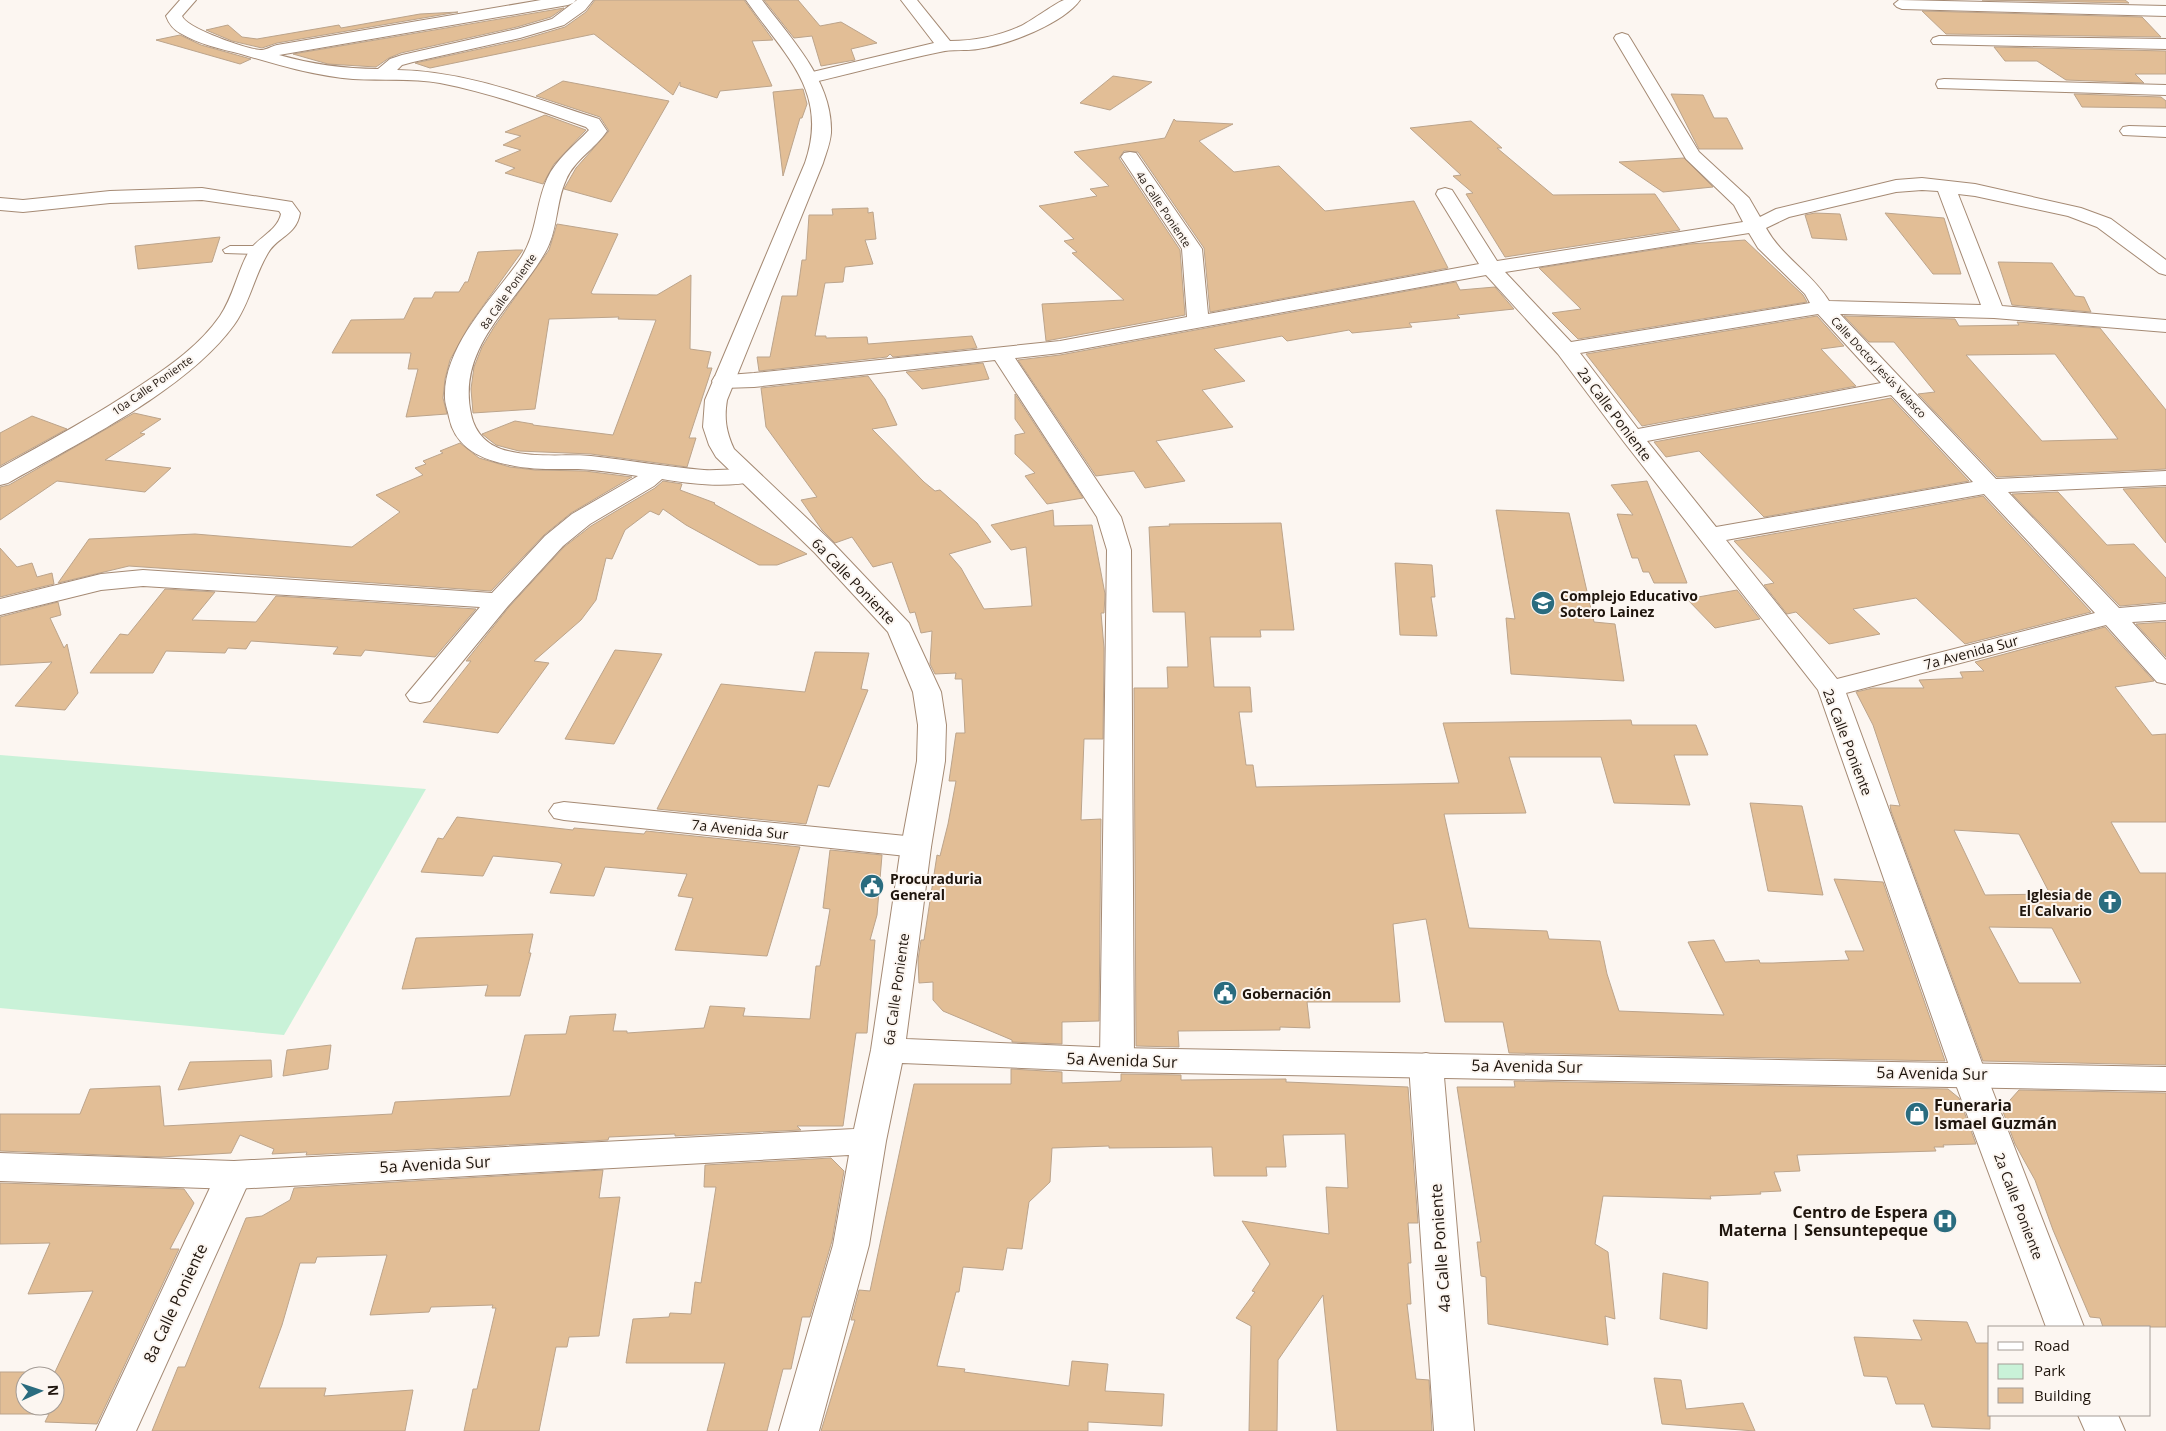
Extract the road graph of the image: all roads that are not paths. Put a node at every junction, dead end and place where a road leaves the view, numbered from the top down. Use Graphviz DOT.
graph roads {
  1 [pos="188,0"];
  2 [pos="568,0"];
  3 [pos="585,0"];
  4 [pos="754,0"];
  5 [pos="909,0"];
  6 [pos="1072,0"];
  7 [pos="1902,4"];
  8 [pos="2166,11"];
  9 [pos="1622,38"];
  10 [pos="1939,41"];
  11 [pos="2166,44"];
  12 [pos="942,46"];
  13 [pos="262,55"];
  14 [pos="383,75"];
  15 [pos="810,78"];
  16 [pos="1944,84"];
  17 [pos="2166,90"];
  18 [pos="2129,131"];
  19 [pos="2166,132"];
  20 [pos="1130,157"];
  21 [pos="1946,187"];
  22 [pos="1445,194"];
  23 [pos="0,204"];
  24 [pos="1755,226"];
  25 [pos="230,250"];
  26 [pos="260,250"];
  27 [pos="1491,268"];
  28 [pos="2166,268"];
  29 [pos="1823,307"];
  30 [pos="1994,312"];
  31 [pos="1198,322"];
  32 [pos="2166,326"];
  33 [pos="1566,349"];
  34 [pos="1001,353"];
  35 [pos="722,381"];
  36 [pos="1896,387"];
  37 [pos="1632,437"];
  38 [pos="656,472"];
  39 [pos="748,476"];
  40 [pos="0,478"];
  41 [pos="2166,478"];
  42 [pos="1991,486"];
  43 [pos="1710,534"];
  44 [pos="499,600"];
  45 [pos="0,607"];
  46 [pos="2166,612"];
  47 [pos="2112,616"];
  48 [pos="2166,676"];
  49 [pos="1831,689"];
  50 [pos="420,695"];
  51 [pos="564,811"];
  52 [pos="916,847"];
  53 [pos="888,1050"];
  54 [pos="1117,1060"];
  55 [pos="1426,1065"];
  56 [pos="1969,1074"];
  57 [pos="2166,1079"];
  58 [pos="869,1142"];
  59 [pos="0,1167"];
  60 [pos="234,1175"];
  61 [pos="2065,1326"];
  62 [pos="2098,1416"];
  63 [pos="116,1431"];
  64 [pos="799,1431"];
  65 [pos="1454,1431"];
  66 [pos="2105,1431"];
  1 -- 13 [label="street, 8a Calle Poniente"];
  2 -- 13 [label="street"];
  3 -- 14 [label="street"];
  4 -- 15 [label="street, 6a Calle Poniente"];
  5 -- 12 [label="street"];
  6 -- 12 [label="street"];
  7 -- 8 [label="street"];
  9 -- 24 [label="street, Calle Doctor Jesús Velasco"];
  10 -- 11 [label="street"];
  12 -- 15 [label="street"];
  13 -- 14 [label="street, 8a Calle Poniente"];
  14 -- 38 [label="street, 8a Calle Poniente"];
  15 -- 35 [label="street, 6a Calle Poniente"];
  16 -- 17 [label="street"];
  18 -- 19 [label="street"];
  20 -- 31 [label="street, 4a Calle Poniente"];
  21 -- 24 [label="street"];
  21 -- 28 [label="street"];
  21 -- 30 [label="street"];
  22 -- 27 [label="street, 2a Calle Poniente"];
  23 -- 26 [label="street"];
  24 -- 27 [label="street"];
  24 -- 29 [label="street, Calle Doctor Jesús Velasco"];
  25 -- 26 [label="lane"];
  26 -- 40 [label="street, 10a Calle Poniente"];
  27 -- 31 [label="street"];
  27 -- 33 [label="street, 2a Calle Poniente"];
  29 -- 30 [label="street"];
  29 -- 33 [label="street"];
  29 -- 36 [label="street, Calle Doctor Jesús Velasco"];
  30 -- 32 [label="street"];
  31 -- 34 [label="street"];
  33 -- 37 [label="street, 2a Calle Poniente"];
  34 -- 35 [label="street"];
  34 -- 54 [label="street"];
  35 -- 39 [label="street, 6a Calle Poniente"];
  36 -- 37 [label="street"];
  36 -- 42 [label="street, Calle Doctor Jesús Velasco"];
  37 -- 43 [label="street, 2a Calle Poniente"];
  38 -- 39 [label="street, 8a Calle Poniente"];
  38 -- 44 [label="street"];
  39 -- 52 [label="street, 6a Calle Poniente"];
  41 -- 42 [label="street"];
  42 -- 43 [label="street"];
  42 -- 47 [label="street, Calle Doctor Jesús Velasco"];
  43 -- 49 [label="street, 2a Calle Poniente"];
  44 -- 45 [label="street"];
  44 -- 50 [label="street"];
  46 -- 47 [label="street, 7a Avenida Sur"];
  47 -- 48 [label="street, Calle Doctor Jesús Velasco"];
  47 -- 49 [label="street, 7a Avenida Sur"];
  49 -- 56 [label="street, 2a Calle Poniente"];
  51 -- 52 [label="street, 7a Avenida Sur"];
  52 -- 53 [label="street, 6a Calle Poniente"];
  53 -- 54 [label="street, 5a Avenida Sur"];
  53 -- 58 [label="street, 6a Calle Poniente"];
  54 -- 55 [label="street, 5a Avenida Sur"];
  55 -- 56 [label="street, 5a Avenida Sur"];
  55 -- 65 [label="street, 4a Calle Poniente"];
  56 -- 57 [label="street, 5a Avenida Sur"];
  56 -- 61 [label="street, 2a Calle Poniente"];
  58 -- 60 [label="street, 5a Avenida Sur"];
  58 -- 64 [label="street, 6a Calle Poniente"];
  59 -- 60 [label="street, 5a Avenida Sur"];
  60 -- 63 [label="street, 8a Calle Poniente"];
  62 -- 66 [label="street"];
}
